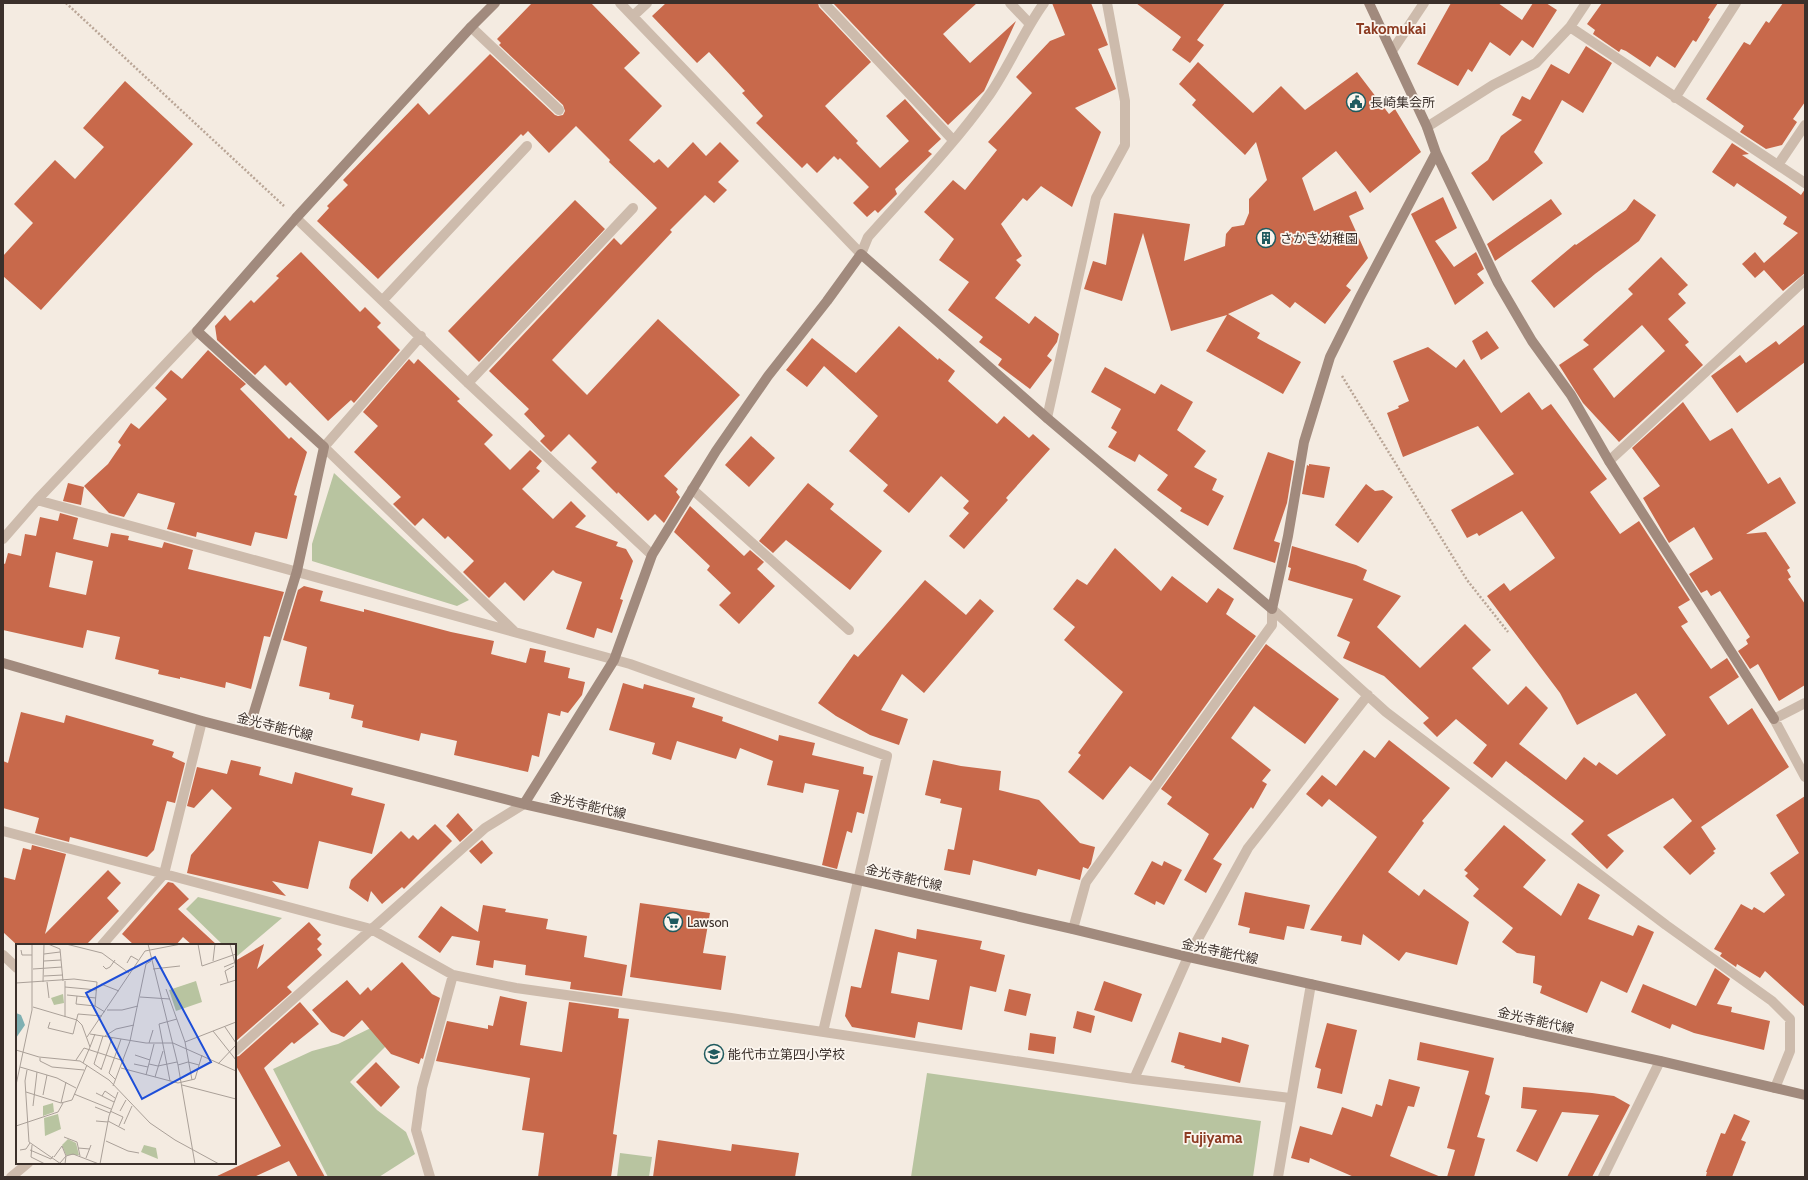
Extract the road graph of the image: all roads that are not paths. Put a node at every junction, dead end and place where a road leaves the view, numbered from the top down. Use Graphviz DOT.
graph roads {
  1 [pos="495,3"];
  2 [pos="620,3"];
  3 [pos="647,3"];
  4 [pos="824,3"];
  5 [pos="1010,3"];
  6 [pos="1044,3"];
  7 [pos="1107,3"];
  8 [pos="1370,3"];
  9 [pos="1424,3"];
  10 [pos="1586,3"];
  11 [pos="1736,3"];
  12 [pos="633,16"];
  13 [pos="1030,23"];
  14 [pos="471,27"];
  15 [pos="1570,28"];
  16 [pos="1392,51"];
  17 [pos="1675,98"];
  18 [pos="559,110"];
  19 [pos="1805,125"];
  20 [pos="1427,127"];
  21 [pos="953,140"];
  22 [pos="527,146"];
  23 [pos="1436,154"];
  24 [pos="1778,165"];
  25 [pos="1805,183"];
  26 [pos="633,208"];
  27 [pos="296,218"];
  28 [pos="861,254"];
  29 [pos="1805,280"];
  30 [pos="383,300"];
  31 [pos="197,331"];
  32 [pos="421,336"];
  33 [pos="468,383"];
  34 [pos="1047,418"];
  35 [pos="324,447"];
  36 [pos="1609,461"];
  37 [pos="692,489"];
  38 [pos="37,500"];
  39 [pos="3,539"];
  40 [pos="652,555"];
  41 [pos="297,571"];
  42 [pos="1272,609"];
  43 [pos="849,630"];
  44 [pos="517,634"];
  45 [pos="614,660"];
  46 [pos="3,663"];
  47 [pos="1368,695"];
  48 [pos="1805,703"];
  49 [pos="1774,719"];
  50 [pos="202,721"];
  51 [pos="248,732"];
  52 [pos="1805,777"];
  53 [pos="524,804"];
  54 [pos="3,831"];
  55 [pos="164,874"];
  56 [pos="860,881"];
  57 [pos="372,929"];
  58 [pos="1073,929"];
  59 [pos="108,943"];
  60 [pos="3,955"];
  61 [pos="1188,957"];
  62 [pos="16,967"];
  63 [pos="454,975"];
  64 [pos="1311,984"];
  65 [pos="823,1032"];
  66 [pos="236,1050"];
  67 [pos="1660,1061"];
  68 [pos="1134,1078"];
  69 [pos="1775,1088"];
  70 [pos="1805,1095"];
  71 [pos="1290,1098"];
  72 [pos="27,1164"];
  73 [pos="11,1177"];
  74 [pos="430,1177"];
  75 [pos="1278,1177"];
  76 [pos="1603,1177"];
  1 -- 14 [label="street"];
  2 -- 12 [label="street"];
  3 -- 12 [label="street"];
  4 -- 21 [label="street"];
  5 -- 13 [label="street"];
  6 -- 13 [label="street"];
  7 -- 34 [label="street"];
  8 -- 16 [label="street"];
  9 -- 16 [label="street"];
  10 -- 15 [label="street"];
  11 -- 17 [label="street"];
  12 -- 28 [label="street"];
  13 -- 21 [label="street"];
  14 -- 18 [label="street"];
  14 -- 27 [label="street"];
  15 -- 17 [label="street"];
  15 -- 20 [label="street"];
  16 -- 20 [label="street"];
  17 -- 24 [label="street"];
  19 -- 24 [label="street"];
  20 -- 23 [label="street"];
  21 -- 28 [label="street"];
  22 -- 30 [label="street"];
  23 -- 36 [label="street"];
  23 -- 42 [label="street"];
  24 -- 25 [label="street"];
  26 -- 33 [label="street"];
  27 -- 30 [label="street"];
  27 -- 31 [label="street"];
  28 -- 34 [label="street"];
  28 -- 37 [label="street"];
  29 -- 36 [label="street"];
  30 -- 32 [label="street"];
  31 -- 35 [label="street"];
  31 -- 38 [label="street"];
  32 -- 33 [label="street"];
  32 -- 35 [label="street"];
  33 -- 40 [label="street"];
  34 -- 42 [label="street"];
  35 -- 41 [label="street"];
  35 -- 44 [label="street"];
  36 -- 49 [label="street"];
  37 -- 40 [label="street"];
  37 -- 43 [label="street"];
  38 -- 39 [label="street"];
  38 -- 41 [label="street"];
  40 -- 45 [label="street"];
  41 -- 44 [label="street"];
  41 -- 51 [label="street"];
  42 -- 47 [label="street"];
  42 -- 58 [label="street"];
  44 -- 45 [label="street"];
  45 -- 53 [label="street"];
  45 -- 56 [label="street"];
  46 -- 50 [label="street, 金光寺能代線"];
  47 -- 61 [label="street"];
  47 -- 69 [label="street"];
  48 -- 49 [label="street"];
  49 -- 52 [label="street"];
  50 -- 51 [label="street, 金光寺能代線"];
  50 -- 55 [label="street"];
  51 -- 53 [label="street, 金光寺能代線"];
  53 -- 56 [label="street, 金光寺能代線"];
  53 -- 57 [label="street"];
  54 -- 55 [label="street"];
  55 -- 57 [label="street"];
  55 -- 59 [label="street"];
  56 -- 58 [label="street, 金光寺能代線"];
  56 -- 65 [label="street"];
  57 -- 63 [label="street"];
  57 -- 66 [label="street"];
  58 -- 61 [label="street, 金光寺能代線"];
  60 -- 62 [label="street"];
  61 -- 64 [label="street, 金光寺能代線"];
  61 -- 68 [label="street"];
  63 -- 65 [label="street"];
  63 -- 74 [label="street"];
  64 -- 67 [label="street, 金光寺能代線"];
  64 -- 71 [label="street"];
  65 -- 68 [label="street"];
  67 -- 69 [label="street, 金光寺能代線"];
  67 -- 76 [label="street"];
  68 -- 71 [label="street"];
  69 -- 70 [label="street, 金光寺能代線"];
  71 -- 75 [label="street"];
  72 -- 73 [label="street"];
}
